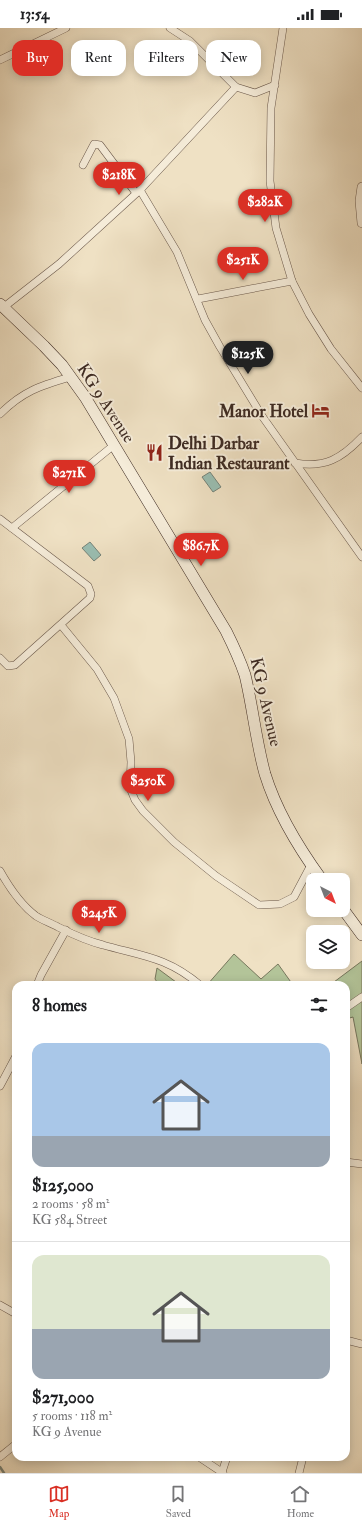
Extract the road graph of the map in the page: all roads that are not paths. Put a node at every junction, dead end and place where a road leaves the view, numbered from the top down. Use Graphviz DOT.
graph roads {
  1 [pos="66,28"];
  2 [pos="170,28"];
  3 [pos="283,28"];
  4 [pos="0,60"];
  5 [pos="275,85"];
  6 [pos="236,86"];
  7 [pos="83,165"];
  8 [pos="362,187"];
  9 [pos="138,192"];
  10 [pos="362,223"];
  11 [pos="292,281"];
  12 [pos="198,299"];
  13 [pos="2,305"];
  14 [pos="70,376"];
  15 [pos="362,388"];
  16 [pos="0,414"];
  17 [pos="362,437"];
  18 [pos="114,445"];
  19 [pos="295,463"];
  20 [pos="0,519"];
  21 [pos="12,528"];
  22 [pos="362,557"];
  23 [pos="61,624"];
  24 [pos="0,658"];
  25 [pos="311,865"];
  26 [pos="0,871"];
  27 [pos="317,873"];
  28 [pos="349,917"];
  29 [pos="66,930"];
  30 [pos="362,935"];
  31 [pos="38,981"];
  32 [pos="195,981"];
  33 [pos="362,997"];
  34 [pos="350,1005"];
  35 [pos="12,1064"];
  36 [pos="0,1086"];
  37 [pos="350,1162"];
  38 [pos="362,1164"];
  39 [pos="0,1305"];
  40 [pos="12,1312"];
  41 [pos="350,1341"];
  42 [pos="362,1344"];
  43 [pos="12,1447"];
  44 [pos="0,1457"];
  45 [pos="205,1461"];
  46 [pos="226,1461"];
  47 [pos="302,1461"];
  48 [pos="222,1473"];
  49 [pos="299,1473"];
  1 -- 4 [label="street"];
  2 -- 6 [label="street"];
  3 -- 5 [label="street"];
  5 -- 6 [label="street"];
  5 -- 11 [label="street"];
  6 -- 9 [label="street"];
  7 -- 9 [label="street"];
  8 -- 10 [label="street"];
  9 -- 12 [label="street"];
  9 -- 13 [label="street"];
  11 -- 12 [label="street"];
  11 -- 15 [label="street"];
  12 -- 19 [label="street"];
  13 -- 14 [label="main road, KG 9 Avenue"];
  14 -- 16 [label="street"];
  14 -- 18 [label="main road, KG 9 Avenue"];
  17 -- 19 [label="street"];
  18 -- 21 [label="street"];
  18 -- 25 [label="main road, KG 9 Avenue"];
  19 -- 22 [label="street"];
  20 -- 21 [label="street"];
  21 -- 23 [label="street"];
  23 -- 24 [label="street"];
  23 -- 25 [label="street"];
  25 -- 27 [label="main road, KG 9 Avenue"];
  26 -- 29 [label="street"];
  28 -- 30 [label="main road"];
  29 -- 31 [label="street"];
  29 -- 32 [label="street"];
  33 -- 34 [label="street"];
  35 -- 36 [label="street"];
  37 -- 38 [label="street"];
  39 -- 40 [label="street"];
  41 -- 42 [label="street"];
  43 -- 44 [label="street"];
  45 -- 48 [label="street"];
  46 -- 48 [label="street"];
  47 -- 49 [label="street"];
}
